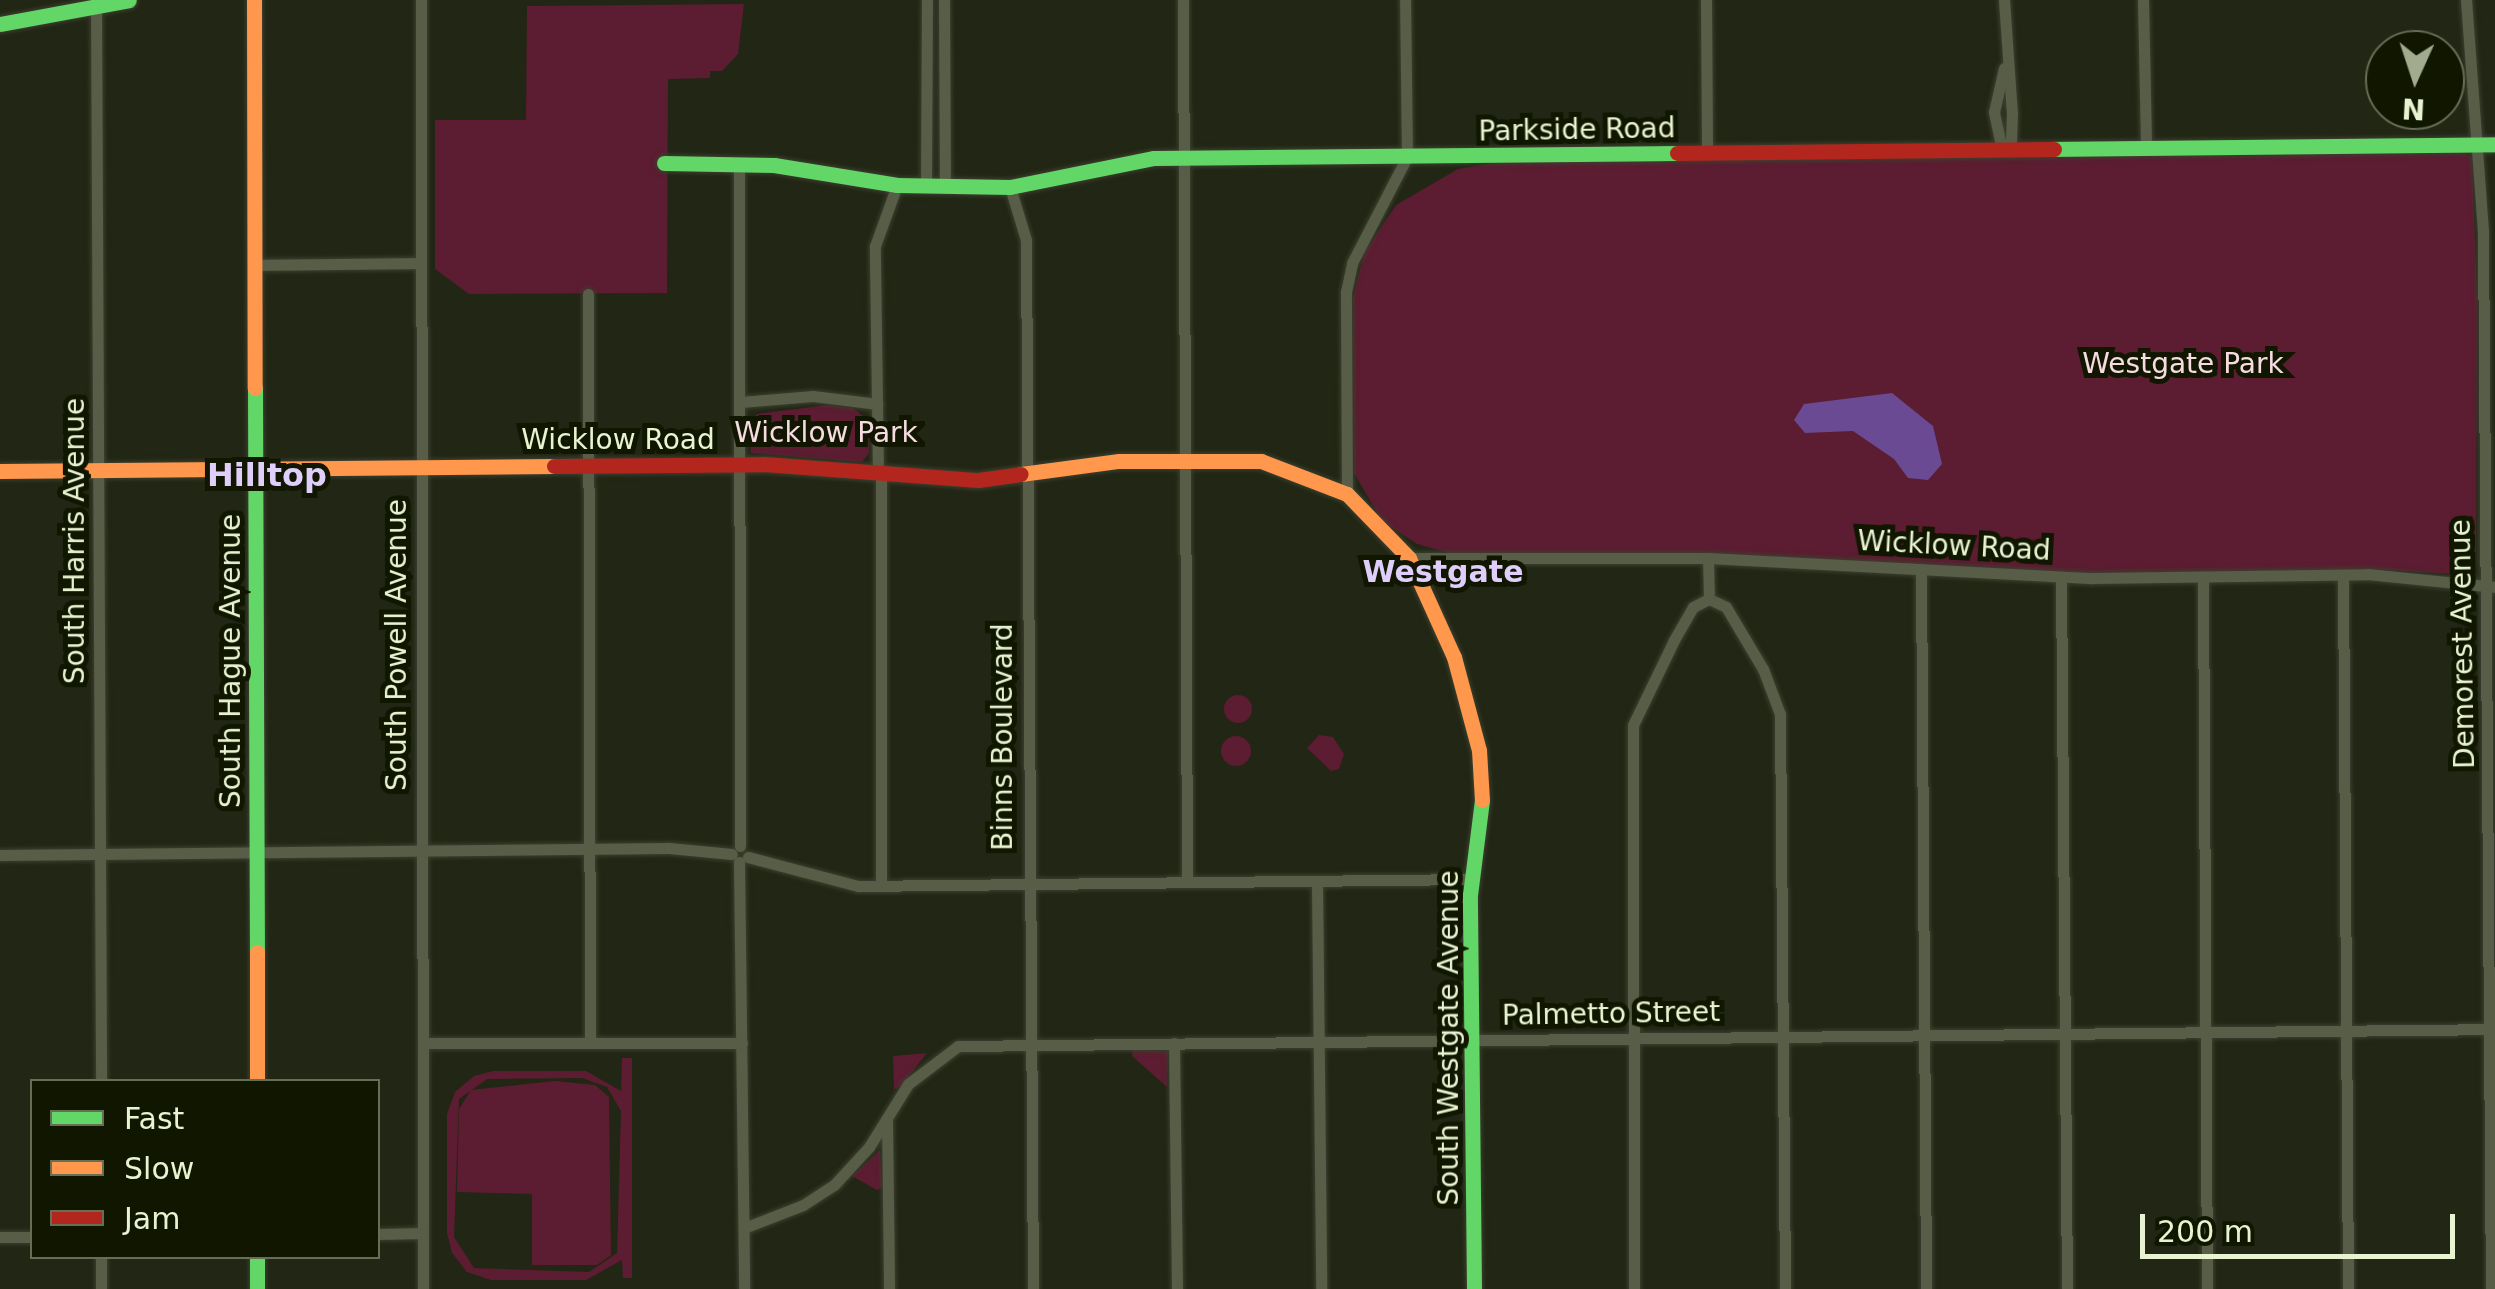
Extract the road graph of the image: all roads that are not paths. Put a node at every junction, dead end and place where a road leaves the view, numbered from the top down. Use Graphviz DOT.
graph roads {
  1 [pos="130,0"];
  2 [pos="254,0"];
  3 [pos="420,0"];
  4 [pos="927,0"];
  5 [pos="944,0"];
  6 [pos="1183,0"];
  7 [pos="1405,0"];
  8 [pos="1706,0"];
  9 [pos="2004,0"];
  10 [pos="2143,0"];
  11 [pos="2466,0"];
  12 [pos="96,3"];
  13 [pos="0,24"];
  14 [pos="2477,144"];
  15 [pos="2495,144"];
  16 [pos="2146,148"];
  17 [pos="2002,150"];
  18 [pos="1706,154"];
  19 [pos="1407,156"];
  20 [pos="1183,158"];
  21 [pos="664,163"];
  22 [pos="739,163"];
  23 [pos="896,185"];
  24 [pos="926,187"];
  25 [pos="945,187"];
  26 [pos="1010,187"];
  27 [pos="420,263"];
  28 [pos="254,265"];
  29 [pos="588,294"];
  30 [pos="740,402"];
  31 [pos="878,404"];
  32 [pos="1185,459"];
  33 [pos="739,464"];
  34 [pos="588,465"];
  35 [pos="422,467"];
  36 [pos="255,469"];
  37 [pos="100,470"];
  38 [pos="0,471"];
  39 [pos="880,474"];
  40 [pos="1026,475"];
  41 [pos="1347,494"];
  42 [pos="1410,558"];
  43 [pos="1708,558"];
  44 [pos="1921,569"];
  45 [pos="2343,575"];
  46 [pos="2062,577"];
  47 [pos="2203,578"];
  48 [pos="2491,586"];
  49 [pos="1709,599"];
  50 [pos="589,848"];
  51 [pos="422,850"];
  52 [pos="256,852"];
  53 [pos="101,853"];
  54 [pos="0,855"];
  55 [pos="740,855"];
  56 [pos="1471,879"];
  57 [pos="1317,881"];
  58 [pos="1187,882"];
  59 [pos="1029,884"];
  60 [pos="882,886"];
  61 [pos="2492,1029"];
  62 [pos="2346,1031"];
  63 [pos="2206,1032"];
  64 [pos="2065,1034"];
  65 [pos="1924,1035"];
  66 [pos="1784,1037"];
  67 [pos="1632,1038"];
  68 [pos="1472,1040"];
  69 [pos="590,1042"];
  70 [pos="742,1042"];
  71 [pos="1318,1042"];
  72 [pos="423,1043"];
  73 [pos="1174,1043"];
  74 [pos="1030,1045"];
  75 [pos="101,1079"];
  76 [pos="257,1079"];
  77 [pos="887,1118"];
  78 [pos="744,1228"];
  79 [pos="380,1234"];
  80 [pos="423,1234"];
  81 [pos="0,1237"];
  82 [pos="30,1237"];
  83 [pos="102,1259"];
  84 [pos="257,1259"];
  85 [pos="102,1289"];
  86 [pos="257,1289"];
  87 [pos="423,1289"];
  88 [pos="744,1289"];
  89 [pos="888,1289"];
  90 [pos="1033,1289"];
  91 [pos="1177,1289"];
  92 [pos="1321,1289"];
  93 [pos="1474,1289"];
  94 [pos="1634,1289"];
  95 [pos="1785,1289"];
  96 [pos="1926,1289"];
  97 [pos="2066,1289"];
  98 [pos="2207,1289"];
  99 [pos="2348,1289"];
  100 [pos="2491,1289"];
  1 -- 12 [label="street"];
  2 -- 28 [label="street, South Hague Avenue"];
  3 -- 27 [label="street, South Powell Avenue"];
  4 -- 24 [label="street"];
  5 -- 25 [label="street"];
  6 -- 20 [label="street"];
  7 -- 19 [label="street"];
  8 -- 18 [label="street"];
  9 -- 17 [label="street"];
  10 -- 16 [label="street"];
  11 -- 14 [label="street, Demorest Avenue"];
  12 -- 13 [label="street"];
  12 -- 37 [label="street, South Harris Avenue"];
  14 -- 15 [label="street, Parkside Road"];
  14 -- 16 [label="street, Parkside Road"];
  14 -- 48 [label="street, Demorest Avenue"];
  16 -- 17 [label="street, Parkside Road"];
  17 -- 18 [label="street, Parkside Road"];
  18 -- 19 [label="street, Parkside Road"];
  19 -- 20 [label="street, Parkside Road"];
  19 -- 41 [label="street"];
  20 -- 26 [label="street, Parkside Road"];
  20 -- 32 [label="street"];
  21 -- 22 [label="street, Parkside Road"];
  22 -- 23 [label="street, Parkside Road"];
  22 -- 30 [label="street"];
  23 -- 24 [label="street, Parkside Road"];
  23 -- 31 [label="street"];
  24 -- 25 [label="street, Parkside Road"];
  25 -- 26 [label="street, Parkside Road"];
  26 -- 40 [label="street, Binns Boulevard"];
  27 -- 28 [label="street"];
  27 -- 35 [label="street, South Powell Avenue"];
  28 -- 36 [label="street, South Hague Avenue"];
  29 -- 34 [label="street"];
  30 -- 31 [label="street"];
  30 -- 33 [label="street"];
  31 -- 39 [label="street"];
  32 -- 40 [label="street, Wicklow Road"];
  32 -- 41 [label="street, Wicklow Road"];
  32 -- 58 [label="street"];
  33 -- 34 [label="street, Wicklow Road"];
  33 -- 39 [label="street, Wicklow Road"];
  33 -- 55 [label="street"];
  34 -- 35 [label="street, Wicklow Road"];
  34 -- 50 [label="street"];
  35 -- 36 [label="street, Wicklow Road"];
  35 -- 51 [label="street, South Powell Avenue"];
  36 -- 37 [label="street, Wicklow Road"];
  36 -- 52 [label="street, South Hague Avenue"];
  37 -- 38 [label="street, Wicklow Road"];
  37 -- 53 [label="street, South Harris Avenue"];
  39 -- 40 [label="street, Wicklow Road"];
  39 -- 60 [label="street"];
  40 -- 59 [label="street, Binns Boulevard"];
  41 -- 42 [label="street, South Westgate Avenue"];
  42 -- 43 [label="street, Wicklow Road"];
  42 -- 56 [label="street, South Westgate Avenue"];
  43 -- 44 [label="street, Wicklow Road"];
  43 -- 49 [label="street"];
  44 -- 46 [label="street, Wicklow Road"];
  44 -- 65 [label="street"];
  45 -- 47 [label="street, Wicklow Road"];
  45 -- 48 [label="street, Wicklow Road"];
  45 -- 62 [label="street"];
  46 -- 47 [label="street, Wicklow Road"];
  46 -- 64 [label="street"];
  47 -- 63 [label="street"];
  48 -- 61 [label="street, Demorest Avenue"];
  49 -- 66 [label="street"];
  49 -- 67 [label="street"];
  50 -- 51 [label="street"];
  50 -- 55 [label="street"];
  50 -- 69 [label="street"];
  51 -- 52 [label="street"];
  51 -- 72 [label="street, South Powell Avenue"];
  52 -- 53 [label="street"];
  52 -- 76 [label="street, South Hague Avenue"];
  53 -- 54 [label="street"];
  53 -- 75 [label="street, South Harris Avenue"];
  55 -- 60 [label="street"];
  55 -- 70 [label="street"];
  56 -- 57 [label="street"];
  56 -- 68 [label="street, South Westgate Avenue"];
  57 -- 58 [label="street"];
  57 -- 71 [label="street"];
  58 -- 59 [label="street"];
  59 -- 60 [label="street"];
  59 -- 74 [label="street, Binns Boulevard"];
  61 -- 62 [label="street, Palmetto Street"];
  61 -- 100 [label="street, Demorest Avenue"];
  62 -- 63 [label="street, Palmetto Street"];
  62 -- 99 [label="street"];
  63 -- 64 [label="street, Palmetto Street"];
  63 -- 98 [label="street"];
  64 -- 65 [label="street, Palmetto Street"];
  64 -- 97 [label="street"];
  65 -- 66 [label="street, Palmetto Street"];
  65 -- 96 [label="street"];
  66 -- 67 [label="street, Palmetto Street"];
  66 -- 95 [label="street"];
  67 -- 68 [label="street, Palmetto Street"];
  67 -- 94 [label="street"];
  68 -- 71 [label="street, Palmetto Street"];
  68 -- 93 [label="street, South Westgate Avenue"];
  69 -- 70 [label="street"];
  69 -- 72 [label="street"];
  70 -- 78 [label="street"];
  71 -- 73 [label="street, Palmetto Street"];
  71 -- 92 [label="street"];
  72 -- 80 [label="street, South Powell Avenue"];
  73 -- 74 [label="street, Palmetto Street"];
  73 -- 91 [label="street"];
  74 -- 77 [label="street, Palmetto Street"];
  74 -- 90 [label="street, Binns Boulevard"];
  77 -- 78 [label="street, Palmetto Street"];
  77 -- 89 [label="street"];
  78 -- 88 [label="street"];
  79 -- 80 [label="street"];
  80 -- 87 [label="street, South Powell Avenue"];
  81 -- 82 [label="street"];
  83 -- 85 [label="street"];
  84 -- 86 [label="street"];
}
